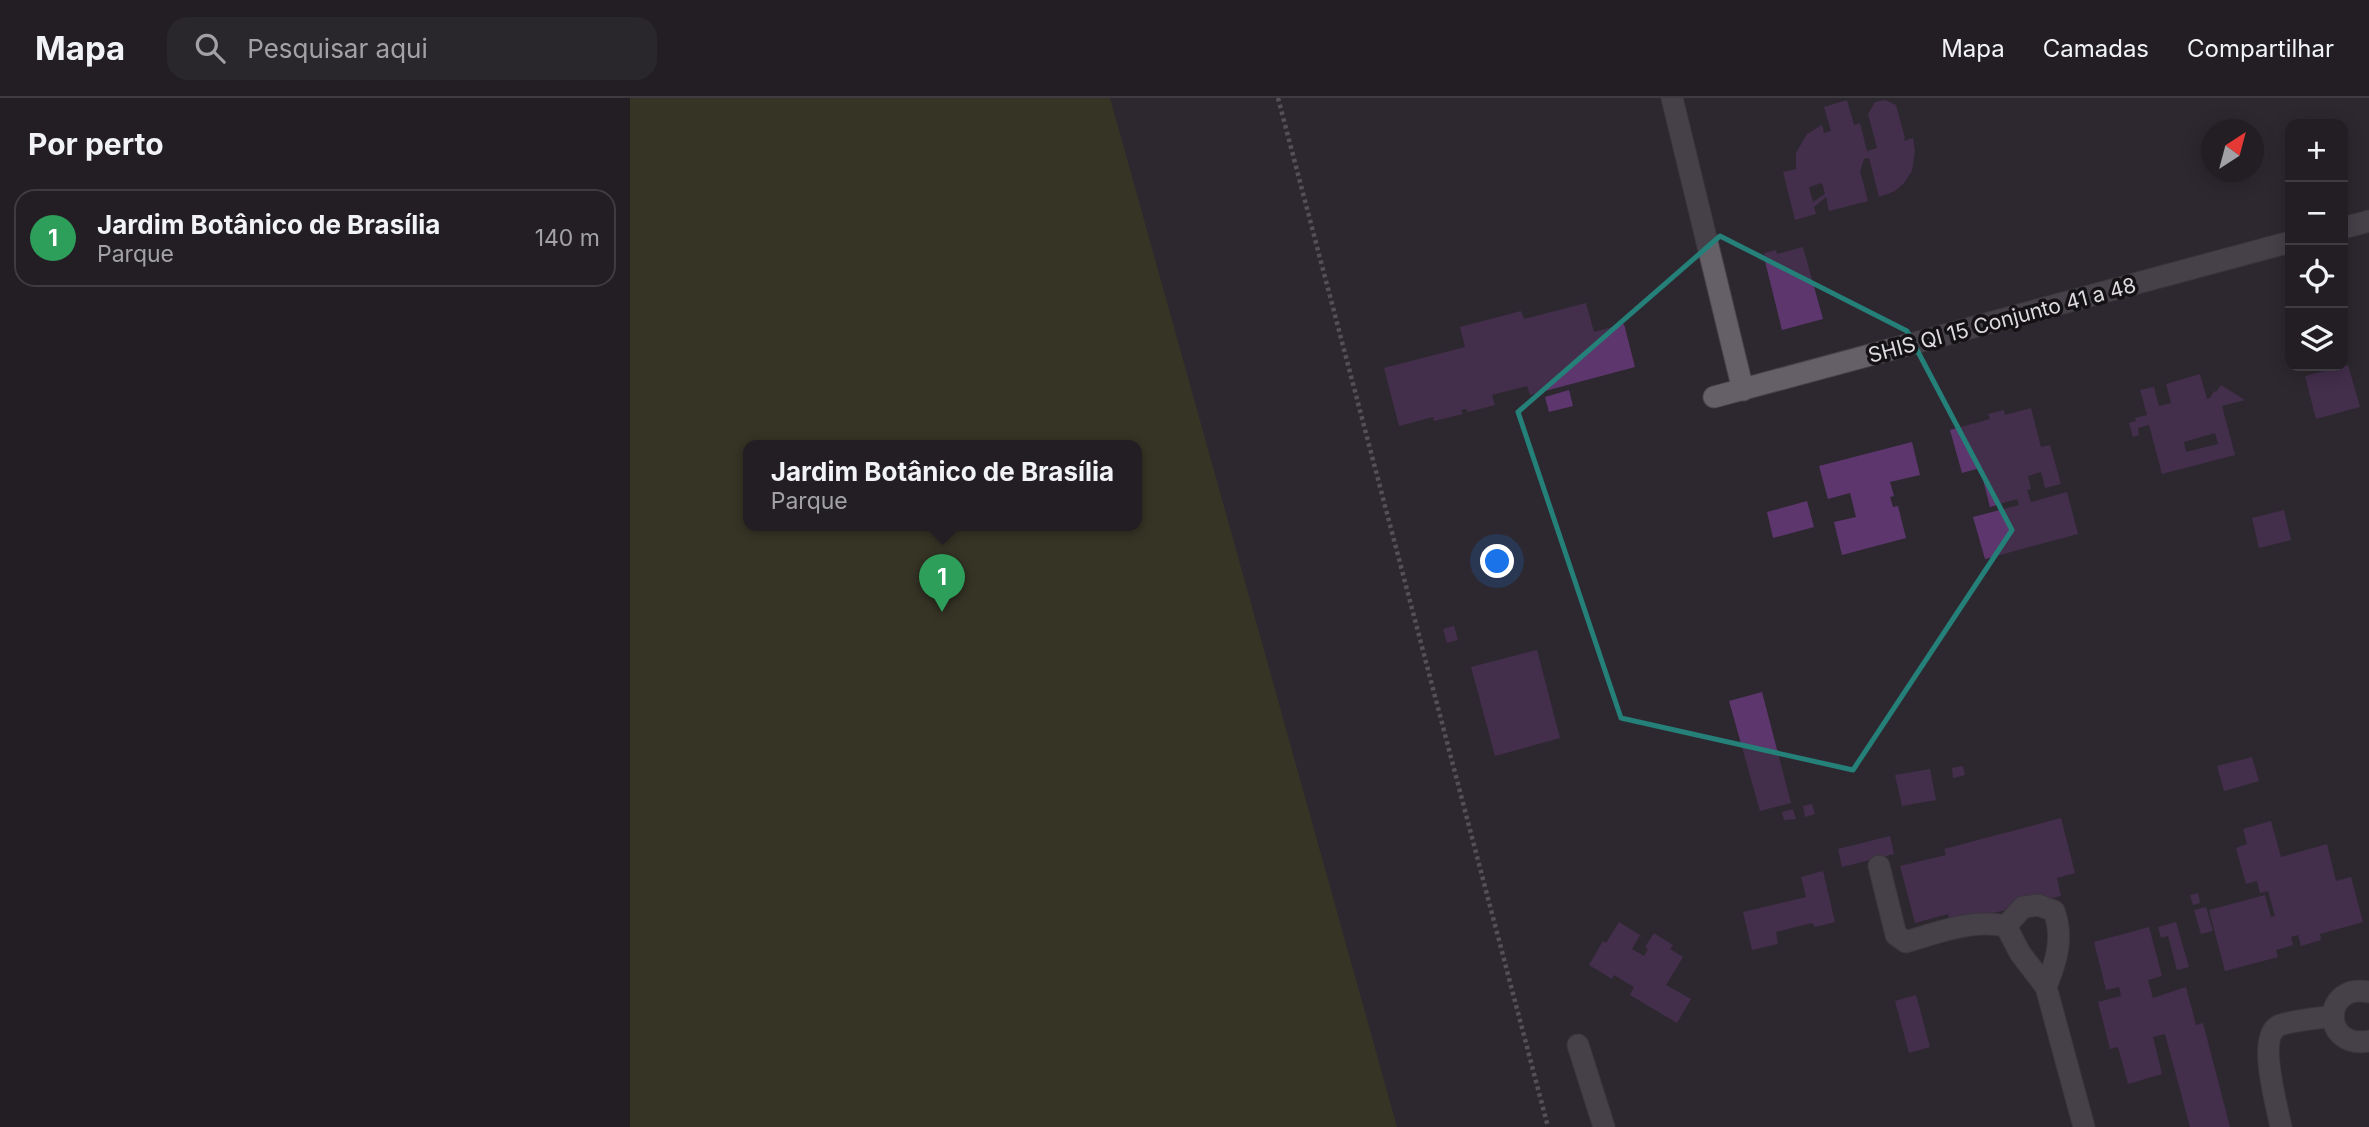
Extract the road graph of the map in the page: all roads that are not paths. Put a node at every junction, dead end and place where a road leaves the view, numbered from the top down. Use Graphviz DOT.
graph roads {
  1 [pos="1672,98"];
  2 [pos="2369,221"];
  3 [pos="2348,227"];
  4 [pos="2285,243"];
  5 [pos="1743,390"];
  6 [pos="1714,397"];
  7 [pos="1879,866"];
  8 [pos="2006,926"];
  9 [pos="2046,988"];
  10 [pos="2369,992"];
  11 [pos="2333,1016"];
  12 [pos="2369,1041"];
  13 [pos="1578,1045"];
  14 [pos="1604,1127"];
  15 [pos="2084,1127"];
  16 [pos="2281,1127"];
  1 -- 5 [label="street"];
  2 -- 3 [label="street"];
  4 -- 5 [label="street, SHIS QI 15 Conjunto 41 a 48"];
  5 -- 6 [label="street, SHIS QI 15 Conjunto 41 a 48"];
  7 -- 8 [label="street"];
  8 -- 9 [label="street"];
  8 -- 9 [label="street"];
  9 -- 15 [label="street"];
  10 -- 11 [label="street"];
  11 -- 12 [label="street"];
  11 -- 16 [label="street"];
  13 -- 14 [label="street"];
}
